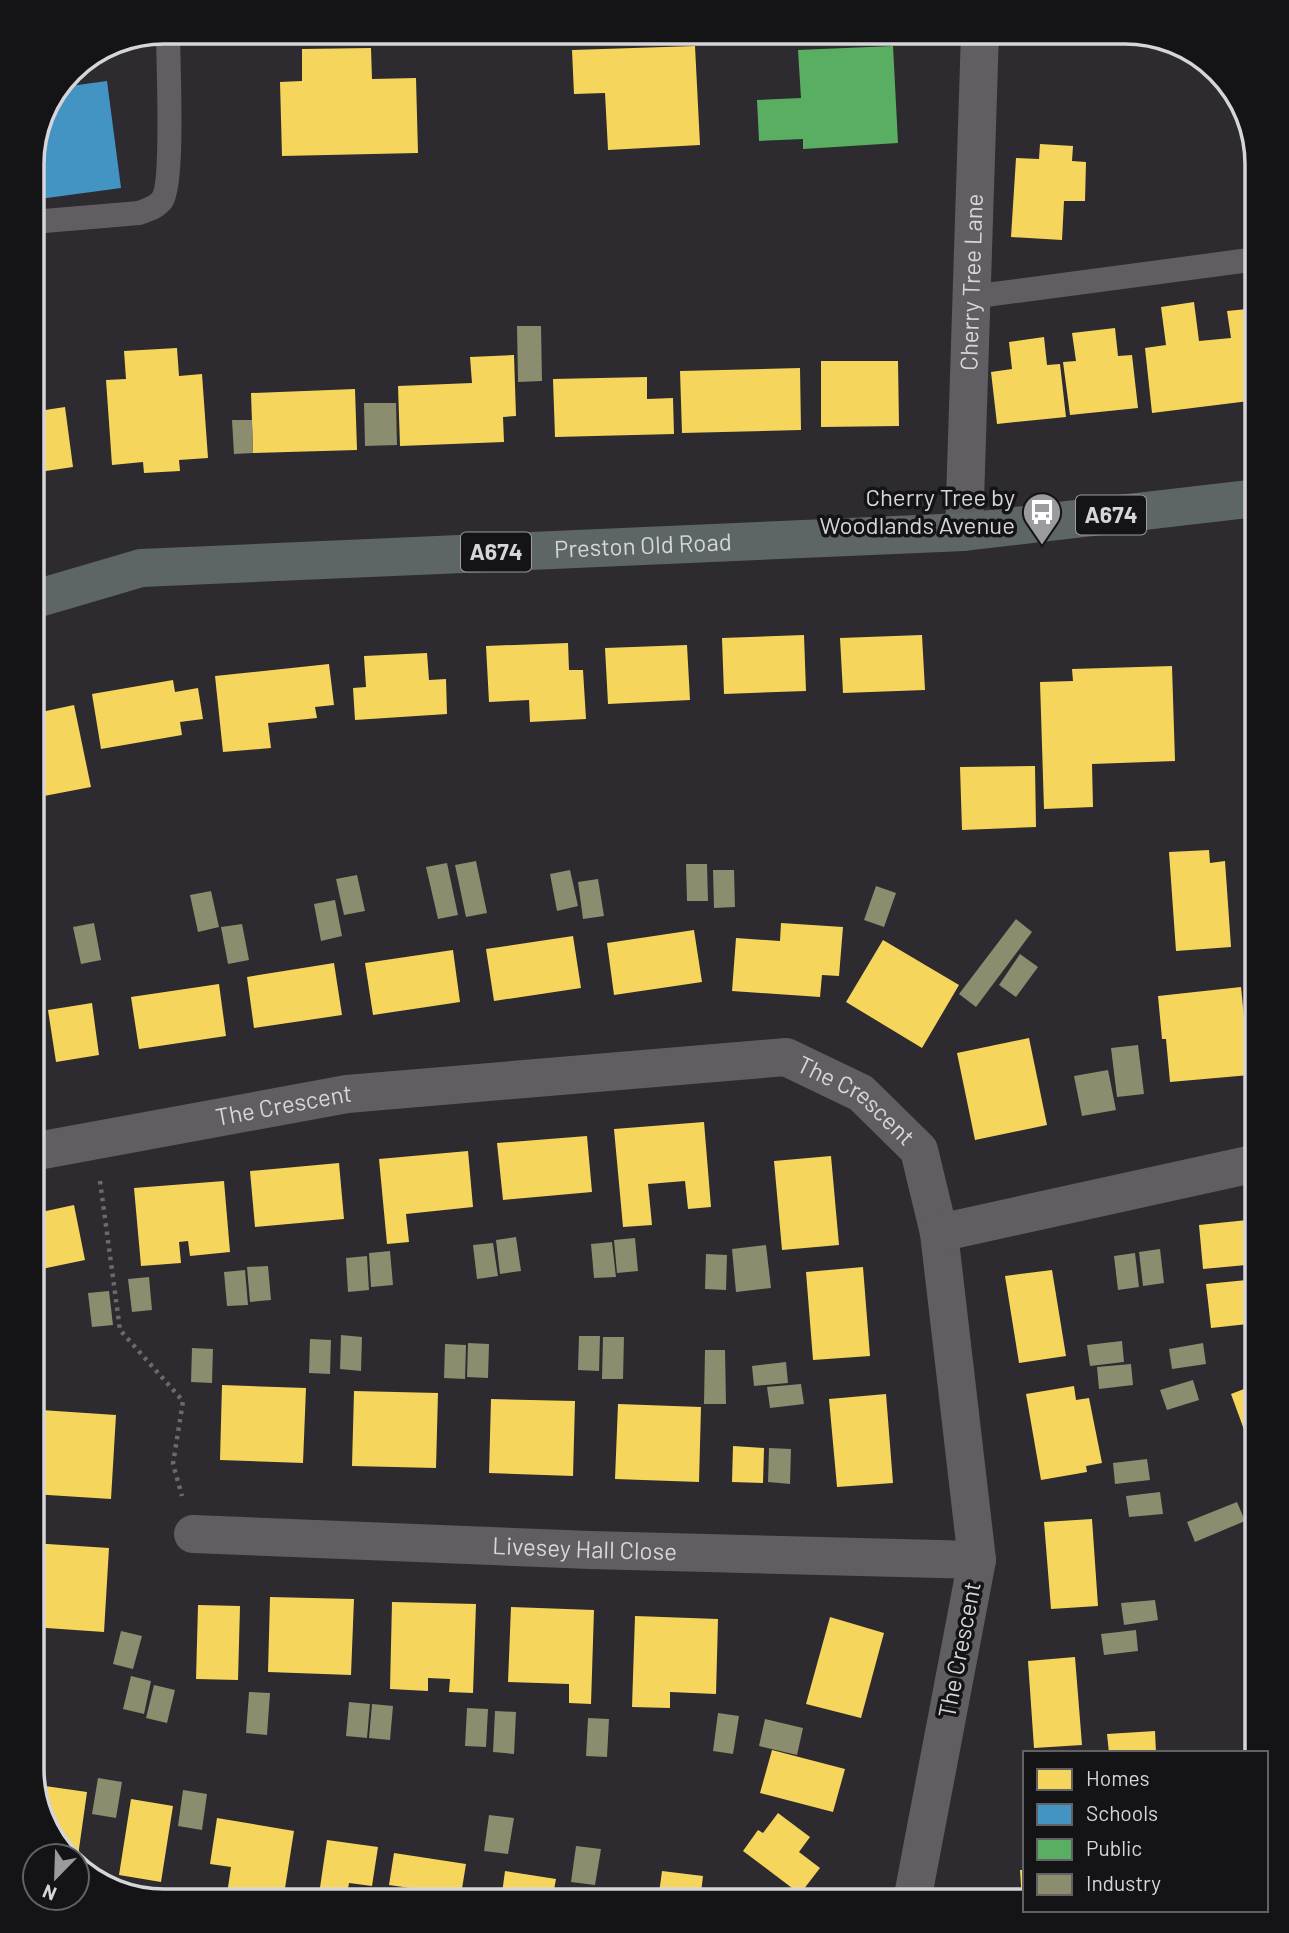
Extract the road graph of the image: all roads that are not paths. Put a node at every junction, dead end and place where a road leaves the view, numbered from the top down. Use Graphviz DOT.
graph roads {
  1 [pos="168,44"];
  2 [pos="979,44"];
  3 [pos="44,221"];
  4 [pos="1245,261"];
  5 [pos="971,297"];
  6 [pos="1245,500"];
  7 [pos="964,532"];
  8 [pos="44,596"];
  9 [pos="44,1150"];
  10 [pos="1245,1166"];
  11 [pos="939,1233"];
  12 [pos="193,1534"];
  13 [pos="977,1560"];
  14 [pos="914,1889"];
  1 -- 3 [label="lane"];
  2 -- 5 [label="street, Cherry Tree Lane"];
  4 -- 5 [label="lane"];
  5 -- 7 [label="street, Cherry Tree Lane"];
  6 -- 7 [label="main road, Preston Old Road / A674"];
  7 -- 8 [label="main road, Preston Old Road / A674"];
  9 -- 11 [label="street, The Crescent"];
  10 -- 11 [label="street"];
  11 -- 13 [label="street, The Crescent"];
  12 -- 13 [label="street, Livesey Hall Close"];
  13 -- 14 [label="street, The Crescent"];
}
